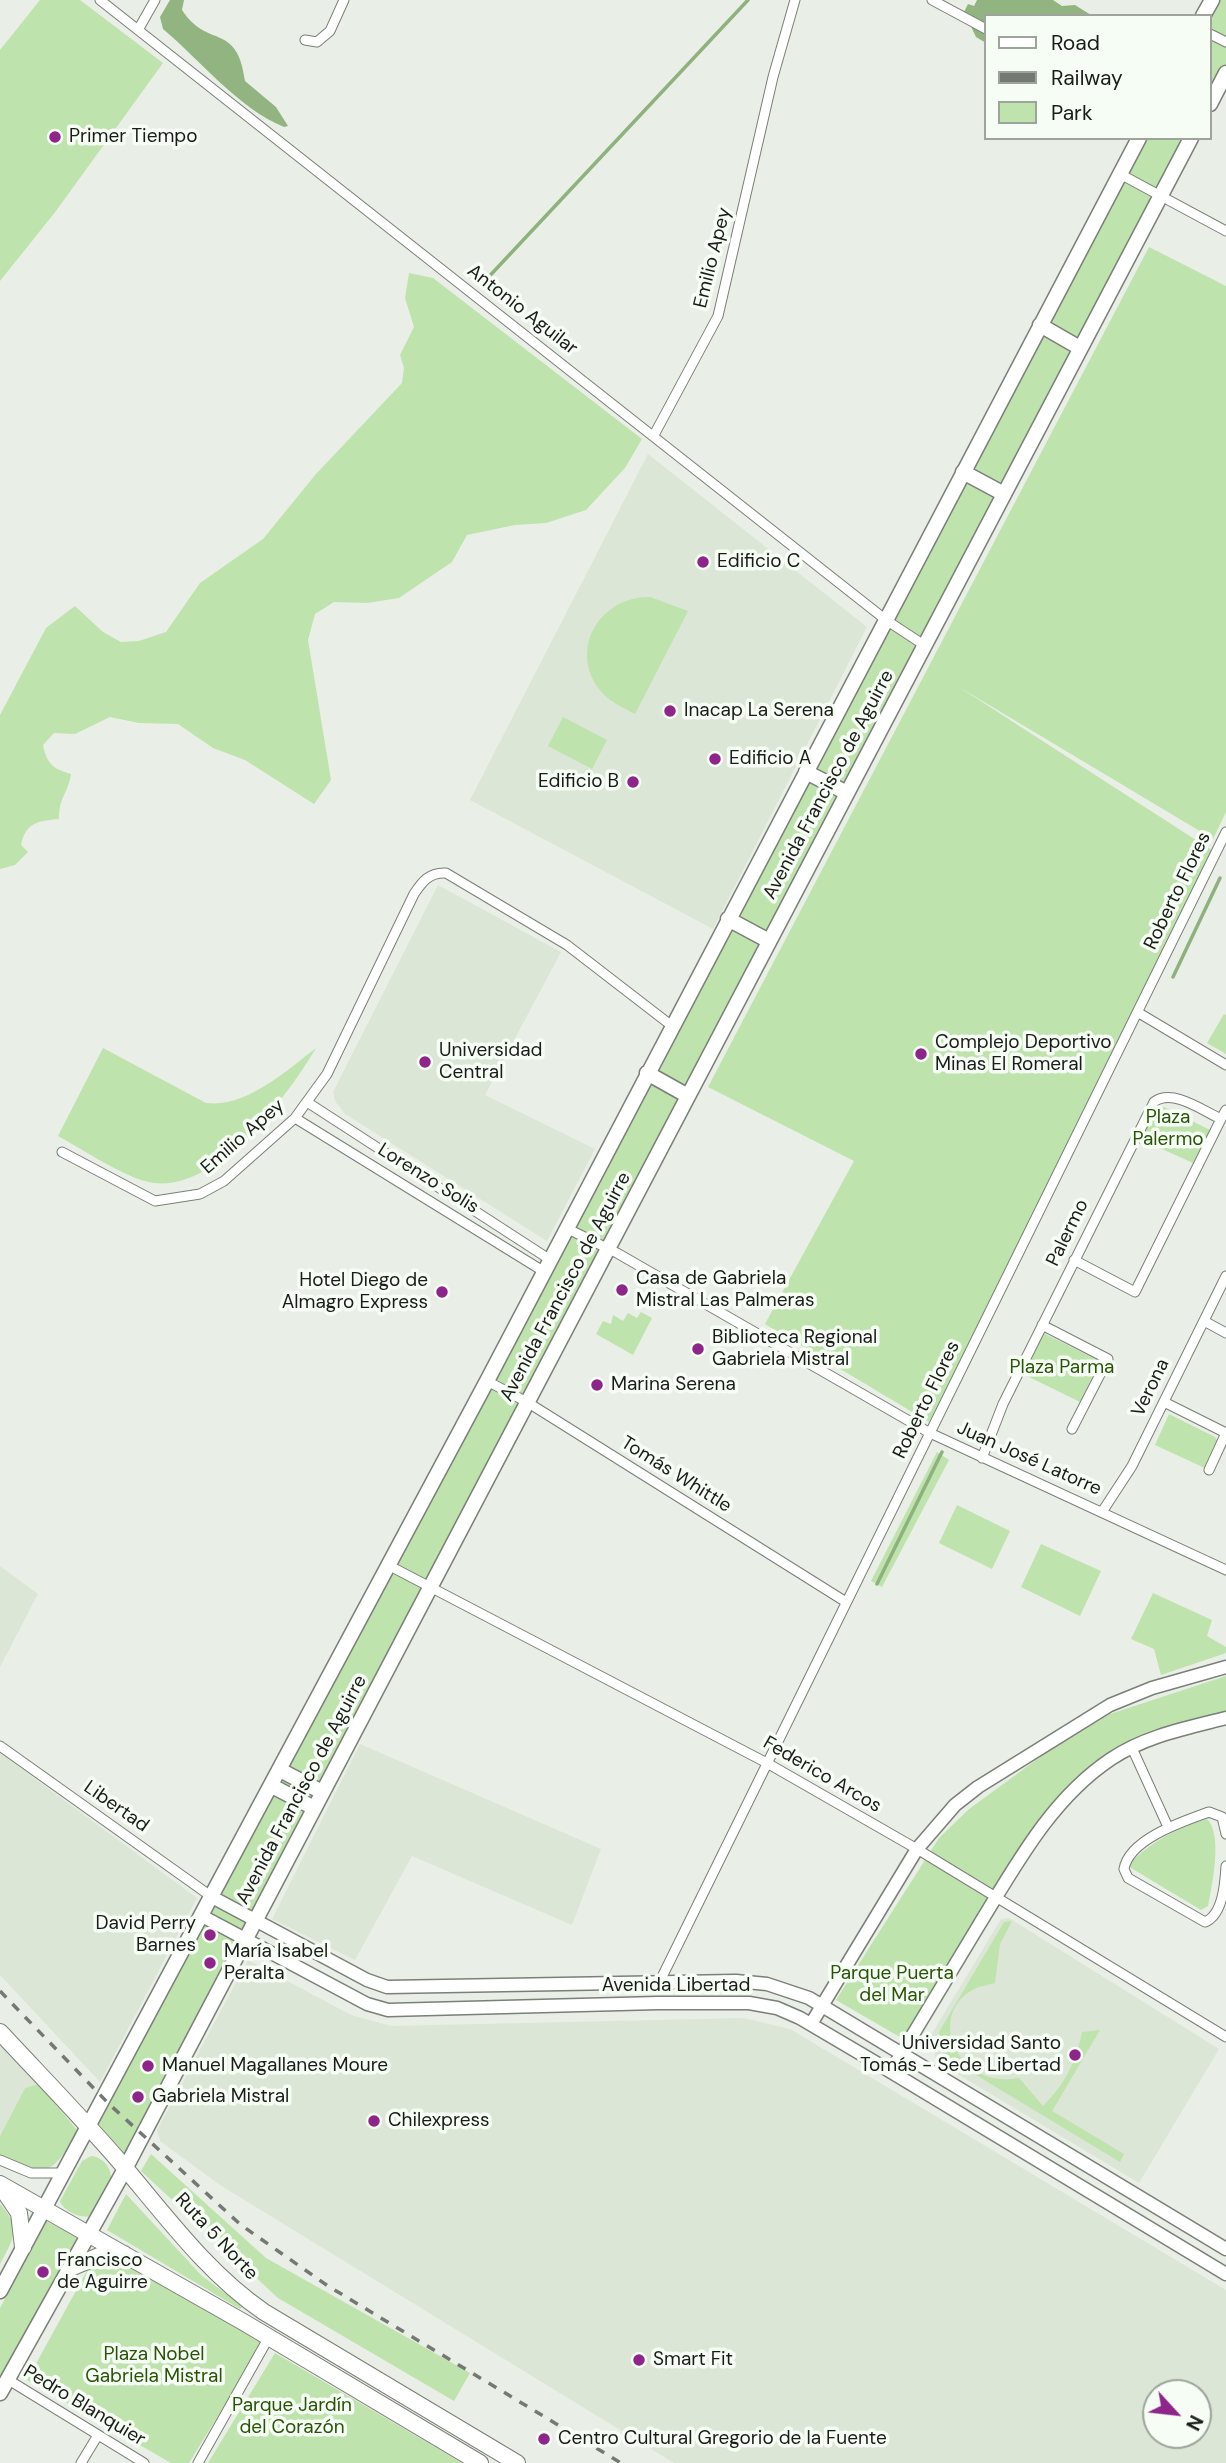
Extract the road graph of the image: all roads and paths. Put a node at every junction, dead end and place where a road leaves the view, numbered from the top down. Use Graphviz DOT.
graph roads {
  1 [pos="100,0"];
  2 [pos="155,0"];
  3 [pos="344,0"];
  4 [pos="795,0"];
  5 [pos="932,0"];
  6 [pos="984,28"];
  7 [pos="138,30"];
  8 [pos="305,40"];
  9 [pos="1226,73"];
  10 [pos="1212,100"];
  11 [pos="1138,140"];
  12 [pos="1190,140"];
  13 [pos="1120,174"];
  14 [pos="1160,197"];
  15 [pos="1226,231"];
  16 [pos="1040,325"];
  17 [pos="1080,348"];
  18 [pos="654,435"];
  19 [pos="963,472"];
  20 [pos="1004,494"];
  21 [pos="886,620"];
  22 [pos="924,645"];
  23 [pos="806,772"];
  24 [pos="846,793"];
  25 [pos="1226,832"];
  26 [pos="728,919"];
  27 [pos="769,941"];
  28 [pos="1139,1013"];
  29 [pos="672,1026"];
  30 [pos="1226,1065"];
  31 [pos="647,1073"];
  32 [pos="688,1096"];
  33 [pos="307,1102"];
  34 [pos="1224,1115"];
  35 [pos="295,1118"];
  36 [pos="62,1152"];
  37 [pos="565,1228"];
  38 [pos="608,1248"];
  39 [pos="1074,1260"];
  40 [pos="546,1265"];
  41 [pos="1226,1276"];
  42 [pos="1204,1321"];
  43 [pos="1042,1325"];
  44 [pos="1226,1333"];
  45 [pos="486,1381"];
  46 [pos="527,1402"];
  47 [pos="1164,1402"];
  48 [pos="1072,1429"];
  49 [pos="930,1433"];
  50 [pos="1226,1433"];
  51 [pos="982,1458"];
  52 [pos="1209,1470"];
  53 [pos="1102,1512"];
  54 [pos="388,1565"];
  55 [pos="1226,1570"];
  56 [pos="432,1585"];
  57 [pos="846,1602"];
  58 [pos="1226,1667"];
  59 [pos="1226,1718"];
  60 [pos="0,1746"];
  61 [pos="1132,1748"];
  62 [pos="767,1763"];
  63 [pos="280,1770"];
  64 [pos="272,1786"];
  65 [pos="323,1792"];
  66 [pos="314,1808"];
  67 [pos="1168,1827"];
  68 [pos="1226,1834"];
  69 [pos="917,1849"];
  70 [pos="1226,1866"];
  71 [pos="212,1897"];
  72 [pos="996,1898"];
  73 [pos="202,1916"];
  74 [pos="255,1920"];
  75 [pos="245,1940"];
  76 [pos="659,1983"];
  77 [pos="821,2005"];
  78 [pos="811,2024"];
  79 [pos="0,2032"];
  80 [pos="1226,2037"];
  81 [pos="902,2053"];
  82 [pos="891,2071"];
  83 [pos="89,2127"];
  84 [pos="0,2161"];
  85 [pos="125,2169"];
  86 [pos="64,2173"];
  87 [pos="0,2185"];
  88 [pos="44,2208"];
  89 [pos="90,2234"];
  90 [pos="23,2247"];
  91 [pos="1226,2249"];
  92 [pos="124,2254"];
  93 [pos="73,2267"];
  94 [pos="1226,2274"];
  95 [pos="0,2291"];
  96 [pos="270,2337"];
  97 [pos="4,2386"];
  98 [pos="98,2435"];
  99 [pos="515,2462"];
  100 [pos="81,2463"];
  101 [pos="144,2463"];
  102 [pos="198,2463"];
  103 [pos="480,2463"];
  1 -- 7 [label="street, Antonio Aguilar"];
  2 -- 7 [label="street"];
  3 -- 8 [label="street"];
  4 -- 18 [label="street, Emilio Apey"];
  5 -- 6 [label="street"];
  7 -- 18 [label="street, Antonio Aguilar"];
  9 -- 10 [label="main road"];
  11 -- 13 [label="main road, Avenida Francisco de Aguirre"];
  12 -- 14 [label="main road, Avenida Francisco de Aguirre"];
  13 -- 14 [label="street"];
  13 -- 16 [label="main road, Avenida Francisco de Aguirre"];
  14 -- 15 [label="street"];
  14 -- 17 [label="main road, Avenida Francisco de Aguirre"];
  16 -- 17 [label="main road"];
  16 -- 19 [label="main road, Avenida Francisco de Aguirre"];
  17 -- 20 [label="main road, Avenida Francisco de Aguirre"];
  18 -- 21 [label="street, Antonio Aguilar"];
  19 -- 20 [label="main road"];
  19 -- 21 [label="main road, Avenida Francisco de Aguirre"];
  20 -- 22 [label="main road, Avenida Francisco de Aguirre"];
  21 -- 22 [label="street, Antonio Aguilar"];
  21 -- 23 [label="main road, Avenida Francisco de Aguirre"];
  22 -- 24 [label="main road, Avenida Francisco de Aguirre"];
  23 -- 24 [label="main road"];
  23 -- 26 [label="main road, Avenida Francisco de Aguirre"];
  24 -- 27 [label="main road, Avenida Francisco de Aguirre"];
  25 -- 28 [label="street, Roberto Flores"];
  26 -- 27 [label="main road"];
  26 -- 29 [label="main road, Avenida Francisco de Aguirre"];
  27 -- 32 [label="main road, Avenida Francisco de Aguirre"];
  28 -- 30 [label="street"];
  28 -- 49 [label="street, Roberto Flores"];
  29 -- 31 [label="main road, Avenida Francisco de Aguirre"];
  29 -- 33 [label="street, Emilio Apey"];
  31 -- 32 [label="main road"];
  31 -- 37 [label="main road, Avenida Francisco de Aguirre"];
  32 -- 38 [label="main road, Avenida Francisco de Aguirre"];
  33 -- 35 [label="street, Emilio Apey"];
  33 -- 40 [label="street, Lorenzo Solis"];
  34 -- 39 [label="street, Palermo"];
  34 -- 39 [label="street"];
  35 -- 36 [label="street, Emilio Apey"];
  35 -- 40 [label="street, Lorenzo Solis"];
  37 -- 38 [label="street, Juan José Latorre"];
  37 -- 40 [label="main road, Avenida Francisco de Aguirre"];
  38 -- 46 [label="main road, Avenida Francisco de Aguirre"];
  38 -- 49 [label="street, Juan José Latorre"];
  39 -- 43 [label="street, Palermo"];
  40 -- 45 [label="main road, Avenida Francisco de Aguirre"];
  41 -- 42 [label="street, Verona"];
  42 -- 44 [label="street"];
  42 -- 47 [label="street, Verona"];
  43 -- 48 [label="street"];
  43 -- 51 [label="street, Palermo"];
  45 -- 46 [label="street, Tomás Whittle"];
  45 -- 54 [label="main road, Avenida Francisco de Aguirre"];
  46 -- 56 [label="main road, Avenida Francisco de Aguirre"];
  46 -- 57 [label="street, Tomás Whittle"];
  47 -- 50 [label="street"];
  47 -- 53 [label="street, Verona"];
  49 -- 51 [label="street, Juan José Latorre"];
  49 -- 57 [label="street, Roberto Flores"];
  50 -- 52 [label="street"];
  51 -- 53 [label="street, Juan José Latorre"];
  53 -- 55 [label="street, Juan José Latorre"];
  54 -- 56 [label="street, Federico Arcos"];
  54 -- 63 [label="main road, Avenida Francisco de Aguirre"];
  56 -- 62 [label="street, Federico Arcos"];
  56 -- 65 [label="main road, Avenida Francisco de Aguirre"];
  57 -- 62 [label="street, Roberto Flores"];
  58 -- 69 [label="street"];
  59 -- 61 [label="street"];
  60 -- 71 [label="street, Libertad"];
  61 -- 67 [label="street"];
  61 -- 72 [label="street"];
  62 -- 69 [label="street, Federico Arcos"];
  62 -- 76 [label="street, Roberto Flores"];
  63 -- 64 [label="main road, Avenida Francisco de Aguirre"];
  63 -- 65 [label="main road"];
  64 -- 66 [label="main road"];
  64 -- 71 [label="main road, Avenida Francisco de Aguirre"];
  65 -- 66 [label="main road, Avenida Francisco de Aguirre"];
  66 -- 74 [label="main road, Avenida Francisco de Aguirre"];
  67 -- 68 [label="street"];
  67 -- 70 [label="street"];
  69 -- 72 [label="street, Federico Arcos"];
  69 -- 77 [label="street"];
  71 -- 73 [label="main road, Avenida Francisco de Aguirre"];
  71 -- 74 [label="street, Avenida Libertad"];
  72 -- 80 [label="street, Federico Arcos"];
  72 -- 81 [label="street"];
  73 -- 75 [label="street, Avenida Libertad"];
  73 -- 83 [label="main road, Avenida Francisco de Aguirre"];
  74 -- 75 [label="main road, Avenida Francisco de Aguirre"];
  74 -- 76 [label="street, Avenida Libertad"];
  75 -- 78 [label="street, Avenida Libertad"];
  75 -- 85 [label="main road, Avenida Francisco de Aguirre"];
  76 -- 77 [label="street, Avenida Libertad"];
  77 -- 78 [label="street"];
  77 -- 81 [label="street, Avenida Libertad"];
  78 -- 82 [label="street, Avenida Libertad"];
  79 -- 83 [label="highway, Ruta 5 Norte"];
  81 -- 82 [label="street"];
  81 -- 91 [label="street, Avenida Libertad"];
  82 -- 94 [label="street, Avenida Libertad"];
  83 -- 85 [label="highway, Ruta 5 Norte"];
  83 -- 86 [label="main road, Avenida Francisco de Aguirre"];
  84 -- 86 [label="street"];
  85 -- 89 [label="main road, Avenida Francisco de Aguirre"];
  85 -- 99 [label="highway, Ruta 5 Norte"];
  86 -- 88 [label="main road, Avenida Francisco de Aguirre"];
  87 -- 88 [label="highway"];
  87 -- 90 [label="highway"];
  88 -- 89 [label="highway"];
  88 -- 90 [label="main road, Avenida Francisco de Aguirre"];
  89 -- 92 [label="highway"];
  89 -- 93 [label="main road, Avenida Francisco de Aguirre"];
  90 -- 95 [label="main road, Avenida Francisco de Aguirre"];
  92 -- 93 [label="highway"];
  92 -- 96 [label="highway"];
  93 -- 97 [label="main road, Avenida Francisco de Aguirre"];
  96 -- 102 [label="street"];
  96 -- 103 [label="highway"];
  97 -- 98 [label="street, Pedro Blanquier"];
  98 -- 100 [label="street"];
  98 -- 101 [label="street, Pedro Blanquier"];
}
